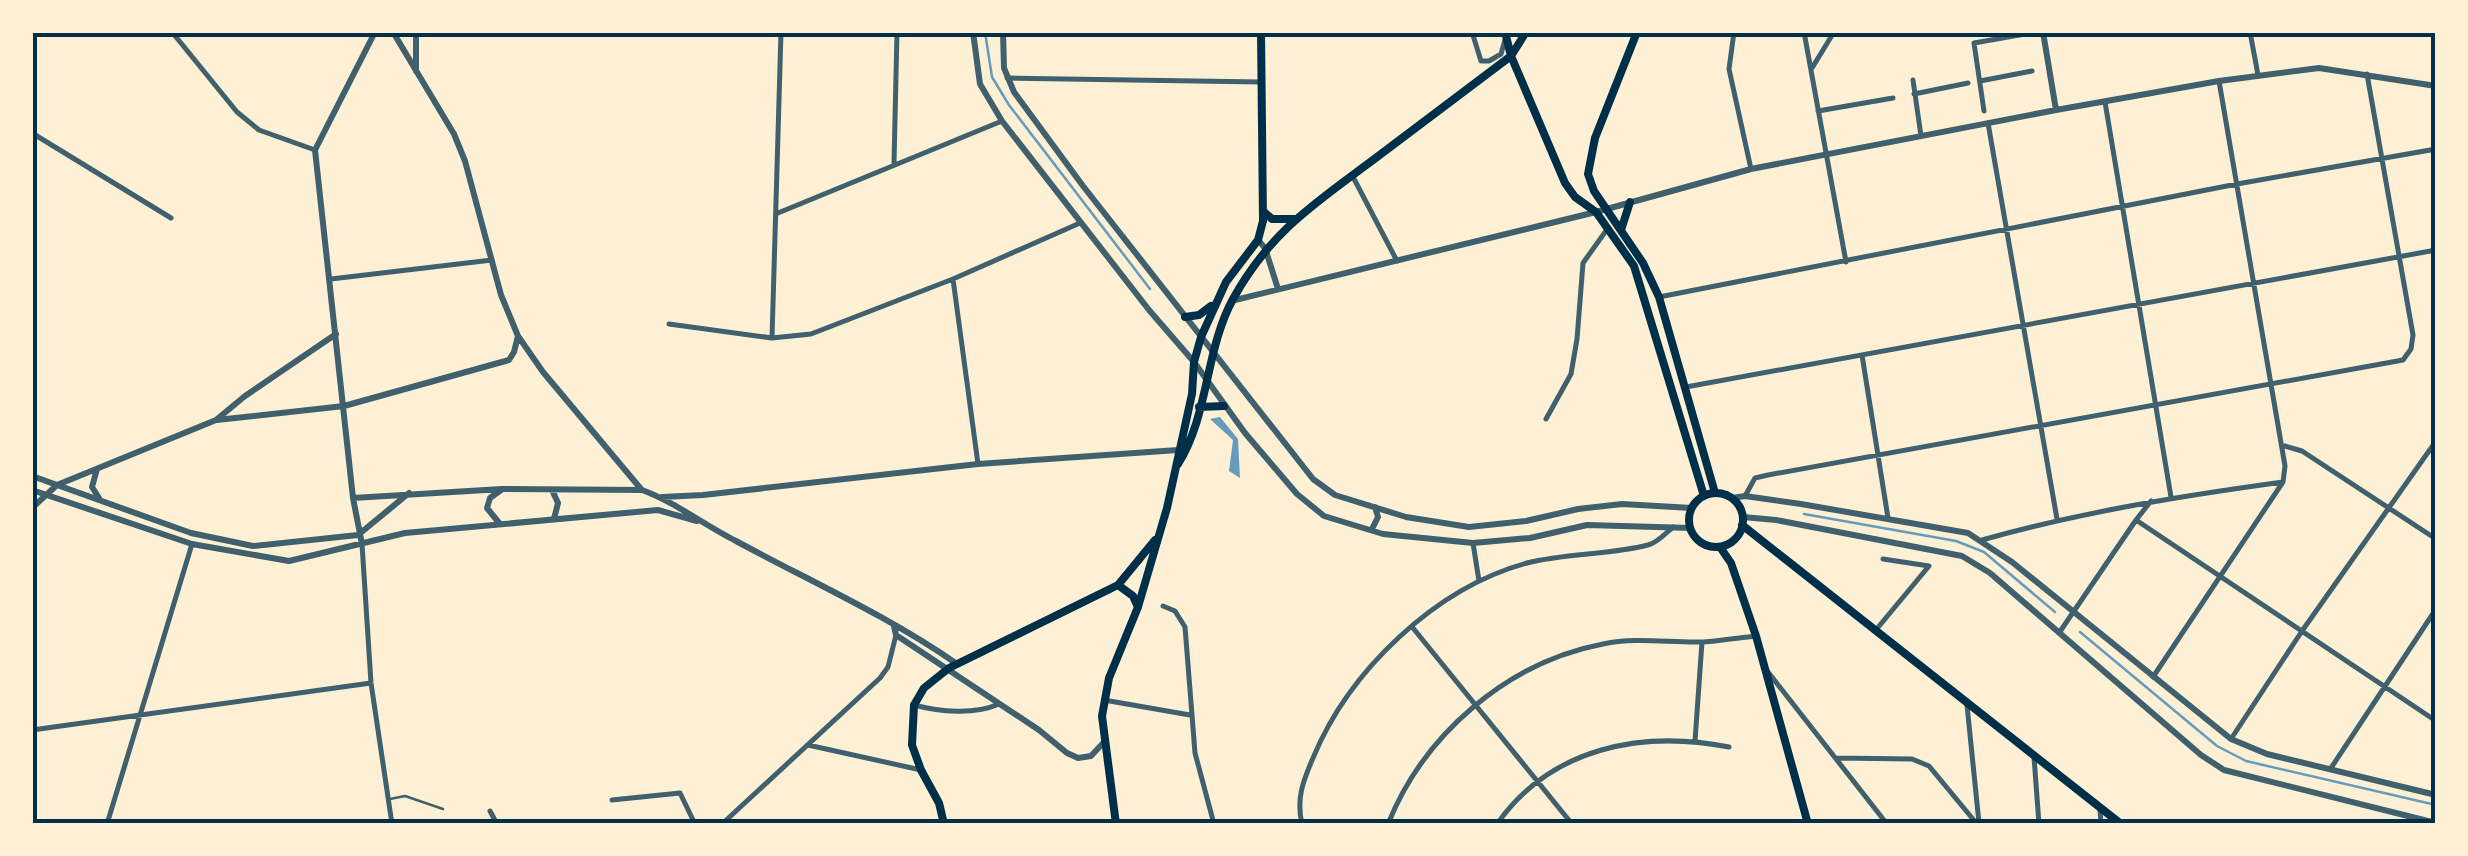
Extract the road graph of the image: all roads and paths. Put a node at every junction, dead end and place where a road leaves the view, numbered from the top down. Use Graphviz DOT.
graph roads {
  1 [pos="172,32"];
  2 [pos="375,32"];
  3 [pos="393,32"];
  4 [pos="416,32"];
  5 [pos="781,32"];
  6 [pos="897,32"];
  7 [pos="973,32"];
  8 [pos="1003,32"];
  9 [pos="1261,32"];
  10 [pos="1472,32"];
  11 [pos="1526,32"];
  12 [pos="1636,32"];
  13 [pos="1734,32"];
  14 [pos="1804,32"];
  15 [pos="1834,32"];
  16 [pos="2040,32"];
  17 [pos="2250,32"];
  18 [pos="1505,35"];
  19 [pos="1511,56"];
  20 [pos="1480,61"];
  21 [pos="1811,70"];
  22 [pos="2032,71"];
  23 [pos="416,72"];
  24 [pos="2367,74"];
  25 [pos="2258,75"];
  26 [pos="1485,76"];
  27 [pos="1007,78"];
  28 [pos="1913,80"];
  29 [pos="1980,81"];
  30 [pos="2218,81"];
  31 [pos="1261,82"];
  32 [pos="1968,83"];
  33 [pos="2436,86"];
  34 [pos="1914,94"];
  35 [pos="1893,98"];
  36 [pos="2105,102"];
  37 [pos="2056,110"];
  38 [pos="1818,111"];
  39 [pos="1984,111"];
  40 [pos="1002,121"];
  41 [pos="1988,123"];
  42 [pos="32,132"];
  43 [pos="1921,136"];
  44 [pos="2436,149"];
  45 [pos="315,150"];
  46 [pos="1825,154"];
  47 [pos="2382,158"];
  48 [pos="894,163"];
  49 [pos="1751,169"];
  50 [pos="1352,175"];
  51 [pos="1582,179"];
  52 [pos="1566,183"];
  53 [pos="2236,184"];
  54 [pos="1630,202"];
  55 [pos="1607,208"];
  56 [pos="2122,209"];
  57 [pos="1263,211"];
  58 [pos="1596,212"];
  59 [pos="776,214"];
  60 [pos="171,218"];
  61 [pos="1294,219"];
  62 [pos="1080,223"];
  63 [pos="1608,228"];
  64 [pos="1621,230"];
  65 [pos="2006,230"];
  66 [pos="1258,240"];
  67 [pos="1265,248"];
  68 [pos="2436,250"];
  69 [pos="2401,256"];
  70 [pos="492,260"];
  71 [pos="1397,261"];
  72 [pos="1846,262"];
  73 [pos="331,279"];
  74 [pos="953,279"];
  75 [pos="2253,284"];
  76 [pos="1278,289"];
  77 [pos="1659,298"];
  78 [pos="1231,302"];
  79 [pos="2138,303"];
  80 [pos="1214,304"];
  81 [pos="1186,318"];
  82 [pos="670,324"];
  83 [pos="2023,326"];
  84 [pos="336,334"];
  85 [pos="518,336"];
  86 [pos="1201,337"];
  87 [pos="772,338"];
  88 [pos="1214,353"];
  89 [pos="1862,355"];
  90 [pos="1194,362"];
  91 [pos="1206,382"];
  92 [pos="2272,384"];
  93 [pos="1684,387"];
  94 [pos="244,396"];
  95 [pos="2154,404"];
  96 [pos="344,406"];
  97 [pos="1224,406"];
  98 [pos="1199,407"];
  99 [pos="240,418"];
  100 [pos="1546,419"];
  101 [pos="216,420"];
  102 [pos="2040,424"];
  103 [pos="2436,440"];
  104 [pos="2284,445"];
  105 [pos="1178,450"];
  106 [pos="1877,454"];
  107 [pos="978,464"];
  108 [pos="1178,464"];
  109 [pos="97,469"];
  110 [pos="32,476"];
  111 [pos="2282,482"];
  112 [pos="57,485"];
  113 [pos="502,489"];
  114 [pos="551,489"];
  115 [pos="32,490"];
  116 [pos="642,490"];
  117 [pos="410,492"];
  118 [pos="1715,493"];
  119 [pos="44,495"];
  120 [pos="1704,496"];
  121 [pos="1745,496"];
  122 [pos="660,497"];
  123 [pos="2171,497"];
  124 [pos="353,498"];
  125 [pos="1732,498"];
  126 [pos="100,499"];
  127 [pos="2151,501"];
  128 [pos="1374,507"];
  129 [pos="2389,507"];
  130 [pos="32,508"];
  131 [pos="1692,508"];
  132 [pos="1398,514"];
  133 [pos="1888,518"];
  134 [pos="2057,519"];
  135 [pos="553,520"];
  136 [pos="2136,520"];
  137 [pos="698,521"];
  138 [pos="1742,521"];
  139 [pos="500,524"];
  140 [pos="1673,527"];
  141 [pos="1691,528"];
  142 [pos="1371,530"];
  143 [pos="358,535"];
  144 [pos="1158,536"];
  145 [pos="1397,536"];
  146 [pos="2436,539"];
  147 [pos="1734,540"];
  148 [pos="1982,540"];
  149 [pos="1473,543"];
  150 [pos="192,544"];
  151 [pos="362,544"];
  152 [pos="1765,545"];
  153 [pos="1720,547"];
  154 [pos="1883,559"];
  155 [pos="1731,562"];
  156 [pos="2218,576"];
  157 [pos="1479,581"];
  158 [pos="1118,585"];
  159 [pos="1163,606"];
  160 [pos="1138,607"];
  161 [pos="2436,609"];
  162 [pos="2073,612"];
  163 [pos="894,625"];
  164 [pos="1412,626"];
  165 [pos="2302,630"];
  166 [pos="1875,631"];
  167 [pos="896,635"];
  168 [pos="2058,635"];
  169 [pos="1756,636"];
  170 [pos="1702,642"];
  171 [pos="953,666"];
  172 [pos="1766,670"];
  173 [pos="2153,677"];
  174 [pos="371,683"];
  175 [pos="2383,686"];
  176 [pos="1104,700"];
  177 [pos="1966,702"];
  178 [pos="999,704"];
  179 [pos="914,705"];
  180 [pos="1476,706"];
  181 [pos="1190,715"];
  182 [pos="138,717"];
  183 [pos="2436,721"];
  184 [pos="32,730"];
  185 [pos="2231,739"];
  186 [pos="1694,740"];
  187 [pos="1105,741"];
  188 [pos="808,744"];
  189 [pos="1729,747"];
  190 [pos="914,753"];
  191 [pos="2034,754"];
  192 [pos="1836,758"];
  193 [pos="902,764"];
  194 [pos="2332,768"];
  195 [pos="921,770"];
  196 [pos="1537,781"];
  197 [pos="2436,794"];
  198 [pos="388,799"];
  199 [pos="612,800"];
  200 [pos="2100,807"];
  201 [pos="443,809"];
  202 [pos="490,812"];
  203 [pos="2436,823"];
  204 [pos="106,824"];
  205 [pos="392,824"];
  206 [pos="496,824"];
  207 [pos="695,824"];
  208 [pos="722,824"];
  209 [pos="944,824"];
  210 [pos="1116,824"];
  211 [pos="1214,824"];
  212 [pos="1302,824"];
  213 [pos="1388,824"];
  214 [pos="1497,824"];
  215 [pos="1572,824"];
  216 [pos="1808,824"];
  217 [pos="1887,824"];
  218 [pos="1978,824"];
  219 [pos="2039,824"];
  220 [pos="2101,824"];
  221 [pos="2121,824"];
  1 -- 45 [label="street"];
  2 -- 45 [label="street"];
  3 -- 23 [label="street"];
  4 -- 23 [label="street"];
  5 -- 59 [label="street"];
  6 -- 48 [label="street"];
  7 -- 40 [label="street"];
  8 -- 27 [label="street"];
  9 -- 31 [label="main road"];
  10 -- 20 [label="street"];
  11 -- 19 [label="main road"];
  12 -- 51 [label="main road"];
  13 -- 49 [label="street"];
  14 -- 21 [label="street"];
  15 -- 21 [label="street"];
  16 -- 29 [label="street"];
  16 -- 37 [label="street"];
  17 -- 25 [label="street"];
  18 -- 19 [label="main road"];
  18 -- 20 [label="street"];
  19 -- 26 [label="main road"];
  19 -- 52 [label="main road"];
  20 -- 26 [label="street"];
  21 -- 38 [label="street"];
  22 -- 29 [label="street"];
  23 -- 70 [label="street"];
  24 -- 25 [label="street"];
  24 -- 33 [label="street"];
  24 -- 47 [label="street"];
  25 -- 30 [label="street"];
  26 -- 50 [label="main road"];
  27 -- 31 [label="street"];
  27 -- 81 [label="street"];
  28 -- 34 [label="street"];
  29 -- 39 [label="street"];
  30 -- 36 [label="street"];
  30 -- 53 [label="street"];
  31 -- 57 [label="main road"];
  32 -- 34 [label="street"];
  34 -- 43 [label="street"];
  35 -- 38 [label="street"];
  36 -- 37 [label="street"];
  36 -- 56 [label="street"];
  37 -- 41 [label="street"];
  38 -- 46 [label="street"];
  40 -- 48 [label="street"];
  40 -- 62 [label="street"];
  41 -- 43 [label="street"];
  41 -- 65 [label="street"];
  42 -- 60 [label="street"];
  43 -- 46 [label="street"];
  44 -- 47 [label="street"];
  45 -- 73 [label="street"];
  46 -- 49 [label="street"];
  46 -- 72 [label="street"];
  47 -- 53 [label="street"];
  47 -- 69 [label="street"];
  48 -- 59 [label="street"];
  49 -- 54 [label="street"];
  50 -- 61 [label="main road"];
  50 -- 71 [label="street"];
  51 -- 52 [label="main road"];
  51 -- 55 [label="main road"];
  52 -- 58 [label="main road"];
  53 -- 56 [label="street"];
  53 -- 75 [label="street"];
  54 -- 55 [label="street"];
  54 -- 64 [label="main road"];
  55 -- 58 [label="street"];
  55 -- 64 [label="main road"];
  56 -- 65 [label="street"];
  56 -- 79 [label="street"];
  57 -- 61 [label="main road"];
  57 -- 66 [label="main road"];
  58 -- 63 [label="main road"];
  58 -- 71 [label="street"];
  59 -- 87 [label="street"];
  61 -- 67 [label="main road"];
  62 -- 74 [label="street"];
  62 -- 90 [label="street"];
  63 -- 100 [label="street"];
  63 -- 120 [label="main road"];
  64 -- 77 [label="main road"];
  65 -- 72 [label="street"];
  65 -- 83 [label="street"];
  66 -- 67 [label="street"];
  66 -- 80 [label="main road"];
  67 -- 76 [label="street"];
  67 -- 78 [label="main road"];
  68 -- 69 [label="street"];
  69 -- 75 [label="street"];
  69 -- 92 [label="street"];
  70 -- 73 [label="street"];
  70 -- 85 [label="street"];
  71 -- 76 [label="street"];
  72 -- 77 [label="street"];
  73 -- 84 [label="street"];
  74 -- 87 [label="street"];
  74 -- 107 [label="street"];
  75 -- 79 [label="street"];
  75 -- 92 [label="street"];
  76 -- 78 [label="street"];
  77 -- 93 [label="main road"];
  78 -- 88 [label="main road"];
  79 -- 83 [label="street"];
  79 -- 95 [label="street"];
  80 -- 81 [label="main road"];
  80 -- 86 [label="main road"];
  81 -- 86 [label="street"];
  82 -- 87 [label="street"];
  83 -- 89 [label="street"];
  83 -- 102 [label="street"];
  84 -- 94 [label="street"];
  84 -- 96 [label="street"];
  85 -- 96 [label="street"];
  85 -- 116 [label="street"];
  86 -- 88 [label="street"];
  86 -- 90 [label="main road"];
  88 -- 91 [label="main road"];
  88 -- 128 [label="street"];
  89 -- 93 [label="street"];
  89 -- 106 [label="street"];
  90 -- 91 [label="street"];
  90 -- 105 [label="main road"];
  91 -- 97 [label="street"];
  91 -- 98 [label="main road"];
  92 -- 95 [label="street"];
  92 -- 104 [label="street"];
  93 -- 118 [label="main road"];
  94 -- 99 [label="street"];
  94 -- 101 [label="street"];
  95 -- 102 [label="street"];
  95 -- 123 [label="street"];
  96 -- 99 [label="street"];
  96 -- 124 [label="street"];
  97 -- 98 [label="main road"];
  97 -- 142 [label="street"];
  98 -- 108 [label="main road"];
  99 -- 101 [label="street"];
  101 -- 109 [label="street"];
  102 -- 106 [label="street"];
  102 -- 134 [label="street"];
  103 -- 129 [label="street"];
  104 -- 111 [label="street"];
  104 -- 129 [label="street"];
  105 -- 107 [label="street"];
  105 -- 108 [label="main road"];
  106 -- 121 [label="street"];
  106 -- 133 [label="street"];
  107 -- 122 [label="street"];
  108 -- 144 [label="main road"];
  109 -- 112 [label="street"];
  109 -- 126 [label="street"];
  110 -- 112 [label="street"];
  111 -- 123 [label="street"];
  111 -- 156 [label="street"];
  112 -- 119 [label="street"];
  112 -- 126 [label="street"];
  113 -- 114 [label="street"];
  113 -- 117 [label="street"];
  113 -- 139 [label="street"];
  114 -- 116 [label="street"];
  114 -- 135 [label="street"];
  115 -- 119 [label="street"];
  116 -- 122 [label="street"];
  117 -- 124 [label="street"];
  117 -- 143 [label="street"];
  118 -- 120 [label="main road"];
  118 -- 125 [label="main road"];
  119 -- 130 [label="street"];
  119 -- 150 [label="street"];
  120 -- 131 [label="main road"];
  121 -- 125 [label="street"];
  121 -- 133 [label="street"];
  122 -- 137 [label="street"];
  123 -- 127 [label="street"];
  124 -- 143 [label="street"];
  125 -- 138 [label="main road"];
  126 -- 143 [label="street"];
  127 -- 134 [label="street"];
  127 -- 136 [label="street"];
  128 -- 132 [label="street"];
  128 -- 142 [label="street"];
  129 -- 146 [label="street"];
  129 -- 165 [label="street"];
  131 -- 132 [label="street"];
  131 -- 141 [label="main road"];
  132 -- 145 [label="street"];
  133 -- 148 [label="street"];
  134 -- 148 [label="street"];
  135 -- 137 [label="street"];
  135 -- 139 [label="street"];
  136 -- 156 [label="street"];
  136 -- 162 [label="street"];
  137 -- 163 [label="street"];
  138 -- 147 [label="main road"];
  138 -- 152 [label="main road"];
  138 -- 168 [label="street"];
  139 -- 151 [label="street"];
  140 -- 141 [label="street"];
  140 -- 149 [label="street"];
  140 -- 157 [label="street"];
  141 -- 153 [label="main road"];
  142 -- 145 [label="street"];
  143 -- 151 [label="street"];
  144 -- 158 [label="main road"];
  144 -- 160 [label="main road"];
  145 -- 149 [label="street"];
  147 -- 152 [label="main road"];
  147 -- 153 [label="main road"];
  147 -- 155 [label="main road"];
  148 -- 162 [label="street"];
  149 -- 157 [label="street"];
  150 -- 151 [label="street"];
  150 -- 182 [label="street"];
  151 -- 174 [label="street"];
  152 -- 166 [label="main road"];
  153 -- 155 [label="main road"];
  154 -- 166 [label="street"];
  155 -- 169 [label="main road"];
  156 -- 165 [label="street"];
  156 -- 173 [label="street"];
  157 -- 164 [label="street"];
  158 -- 160 [label="main road"];
  158 -- 171 [label="main road"];
  159 -- 181 [label="street"];
  160 -- 176 [label="main road"];
  161 -- 175 [label="street"];
  162 -- 168 [label="street"];
  162 -- 173 [label="street"];
  163 -- 167 [label="street"];
  163 -- 171 [label="street"];
  164 -- 180 [label="street"];
  164 -- 212 [label="street"];
  165 -- 175 [label="street"];
  165 -- 185 [label="street"];
  166 -- 177 [label="main road"];
  167 -- 171 [label="street"];
  167 -- 188 [label="street"];
  168 -- 203 [label="street"];
  169 -- 170 [label="street"];
  169 -- 172 [label="main road"];
  170 -- 180 [label="street"];
  170 -- 186 [label="street"];
  171 -- 178 [label="street"];
  171 -- 179 [label="main road"];
  172 -- 192 [label="street"];
  172 -- 216 [label="main road"];
  173 -- 185 [label="street"];
  174 -- 182 [label="street"];
  174 -- 198 [label="street"];
  175 -- 183 [label="street"];
  175 -- 194 [label="street"];
  176 -- 181 [label="street"];
  176 -- 187 [label="main road"];
  177 -- 191 [label="main road"];
  177 -- 218 [label="street"];
  178 -- 179 [label="street"];
  178 -- 187 [label="street"];
  179 -- 190 [label="main road"];
  180 -- 196 [label="street"];
  180 -- 213 [label="street"];
  181 -- 211 [label="street"];
  182 -- 184 [label="street"];
  182 -- 204 [label="street"];
  185 -- 194 [label="street"];
  186 -- 189 [label="street"];
  186 -- 196 [label="street"];
  187 -- 210 [label="main road"];
  188 -- 193 [label="street"];
  188 -- 208 [label="street"];
  190 -- 193 [label="street"];
  190 -- 195 [label="main road"];
  191 -- 200 [label="main road"];
  191 -- 219 [label="street"];
  192 -- 217 [label="street"];
  192 -- 218 [label="street"];
  193 -- 195 [label="street"];
  194 -- 197 [label="street"];
  195 -- 209 [label="main road"];
  196 -- 214 [label="street"];
  196 -- 215 [label="street"];
  198 -- 201 [label="lane"];
  198 -- 205 [label="street"];
  199 -- 207 [label="street"];
  200 -- 220 [label="street"];
  200 -- 221 [label="main road"];
  202 -- 206 [label="street"];
}
